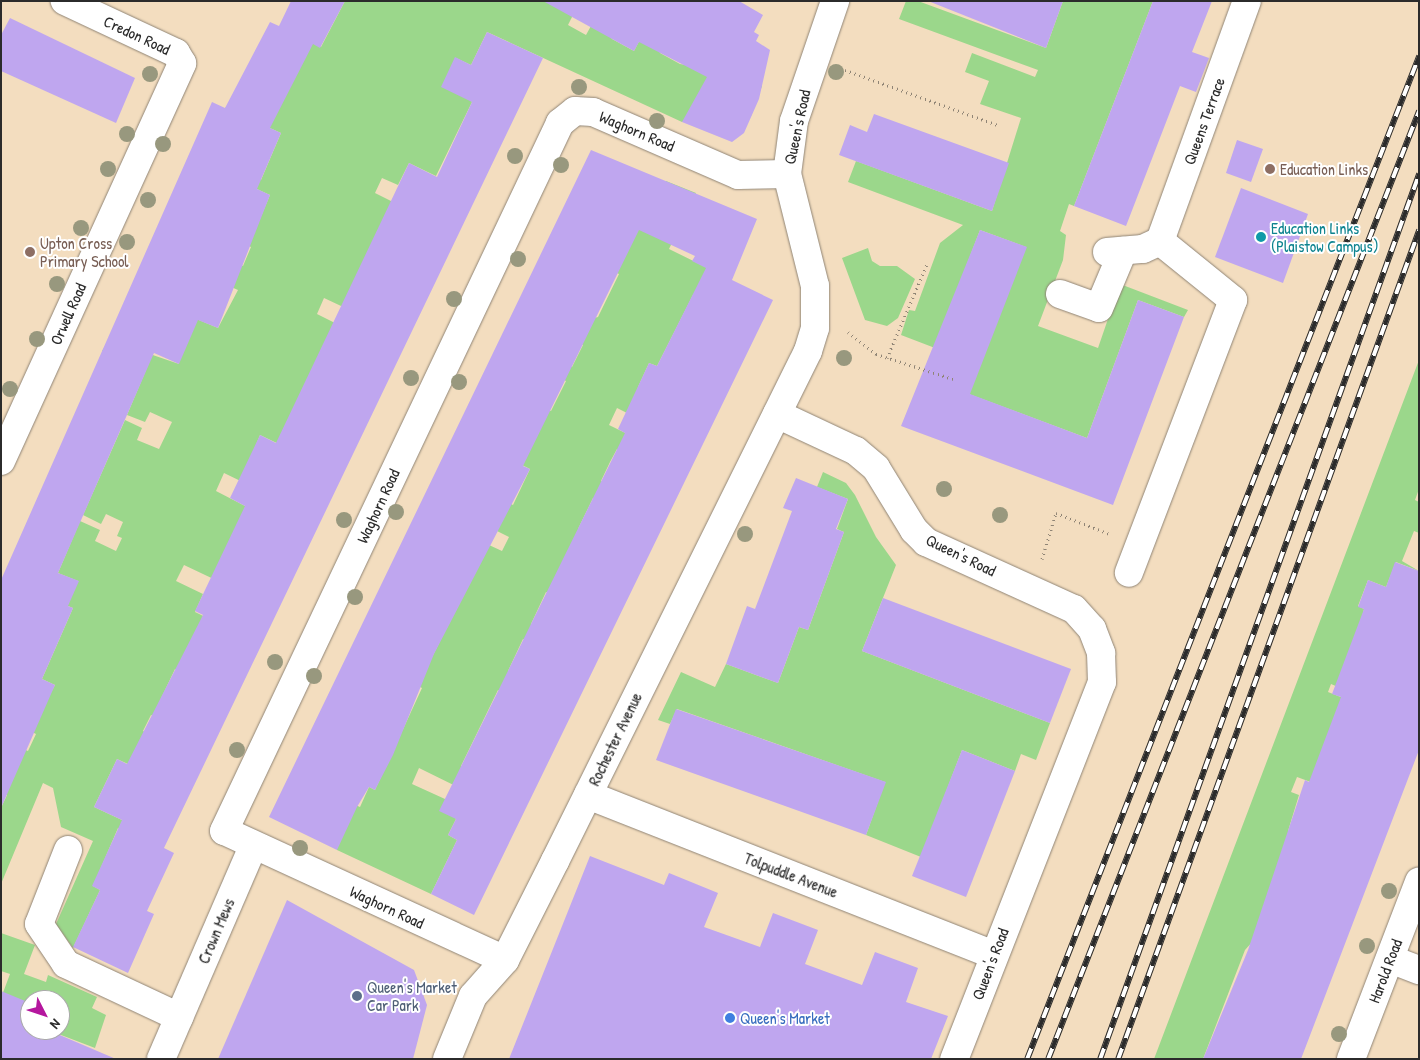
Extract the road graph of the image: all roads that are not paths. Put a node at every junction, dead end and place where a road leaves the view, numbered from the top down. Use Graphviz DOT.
graph roads {
  1 [pos="65,1"];
  2 [pos="1247,1"];
  3 [pos="834,2"];
  4 [pos="181,57"];
  5 [pos="787,174"];
  6 [pos="1160,241"];
  7 [pos="1060,294"];
  8 [pos="777,414"];
  9 [pos="1,461"];
  10 [pos="1129,573"];
  11 [pos="588,795"];
  12 [pos="254,846"];
  13 [pos="68,850"];
  14 [pos="1419,882"];
  15 [pos="994,955"];
  16 [pos="1390,959"];
  17 [pos="505,960"];
  18 [pos="1419,970"];
  19 [pos="179,1017"];
  20 [pos="161,1059"];
  21 [pos="447,1059"];
  22 [pos="954,1059"];
  23 [pos="1351,1059"];
  1 -- 4 [label="street, Credon Road"];
  2 -- 6 [label="street, Queens Terrace"];
  3 -- 5 [label="street, Queen's Road"];
  4 -- 9 [label="street, Orwell Road"];
  5 -- 8 [label="street, Queen's Road"];
  5 -- 12 [label="street, Waghorn Road"];
  6 -- 7 [label="street"];
  6 -- 10 [label="street"];
  8 -- 11 [label="street, Rochester Avenue"];
  8 -- 15 [label="street, Queen's Road"];
  11 -- 15 [label="street, Tolpuddle Avenue"];
  11 -- 17 [label="street, Rochester Avenue"];
  12 -- 17 [label="street, Waghorn Road"];
  12 -- 19 [label="street, Crown Mews"];
  13 -- 19 [label="street"];
  14 -- 16 [label="street, Harold Road"];
  15 -- 22 [label="street, Queen's Road"];
  16 -- 18 [label="street"];
  16 -- 23 [label="street, Harold Road"];
  17 -- 21 [label="street, Rochester Avenue"];
  19 -- 20 [label="street, Crown Mews"];
}
